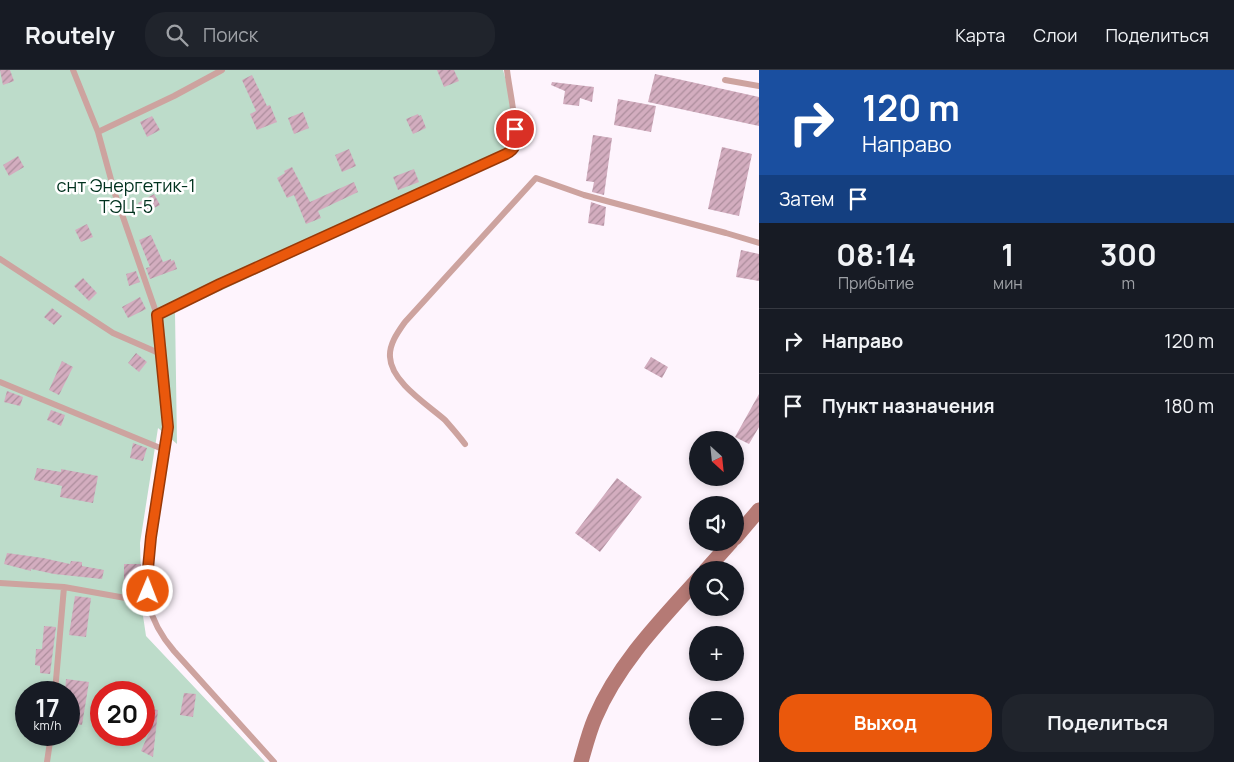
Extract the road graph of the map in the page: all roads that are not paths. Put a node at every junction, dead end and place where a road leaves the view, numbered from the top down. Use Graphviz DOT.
graph roads {
  1 [pos="73,70"];
  2 [pos="222,70"];
  3 [pos="507,70"];
  4 [pos="725,80"];
  5 [pos="759,86"];
  6 [pos="98,132"];
  7 [pos="759,243"];
  8 [pos="0,259"];
  9 [pos="157,315"];
  10 [pos="161,354"];
  11 [pos="0,382"];
  12 [pos="465,444"];
  13 [pos="165,450"];
  14 [pos="759,510"];
  15 [pos="744,528"];
  16 [pos="723,551"];
  17 [pos="714,561"];
  18 [pos="0,583"];
  19 [pos="64,587"];
  20 [pos="689,589"];
  21 [pos="148,602"];
  22 [pos="55,681"];
  23 [pos="49,746"];
  24 [pos="47,762"];
  25 [pos="274,762"];
  26 [pos="581,762"];
  1 -- 6 [label="lane"];
  2 -- 6 [label="lane"];
  3 -- 9 [label="lane"];
  4 -- 5 [label="lane"];
  6 -- 9 [label="lane"];
  7 -- 12 [label="lane"];
  8 -- 10 [label="lane"];
  9 -- 10 [label="lane"];
  10 -- 13 [label="lane"];
  11 -- 13 [label="lane"];
  13 -- 21 [label="lane"];
  14 -- 15 [label="main road"];
  16 -- 17 [label="main road"];
  18 -- 19 [label="lane"];
  19 -- 21 [label="lane"];
  19 -- 22 [label="lane"];
  20 -- 26 [label="main road"];
  21 -- 25 [label="lane"];
  23 -- 24 [label="lane"];
}
